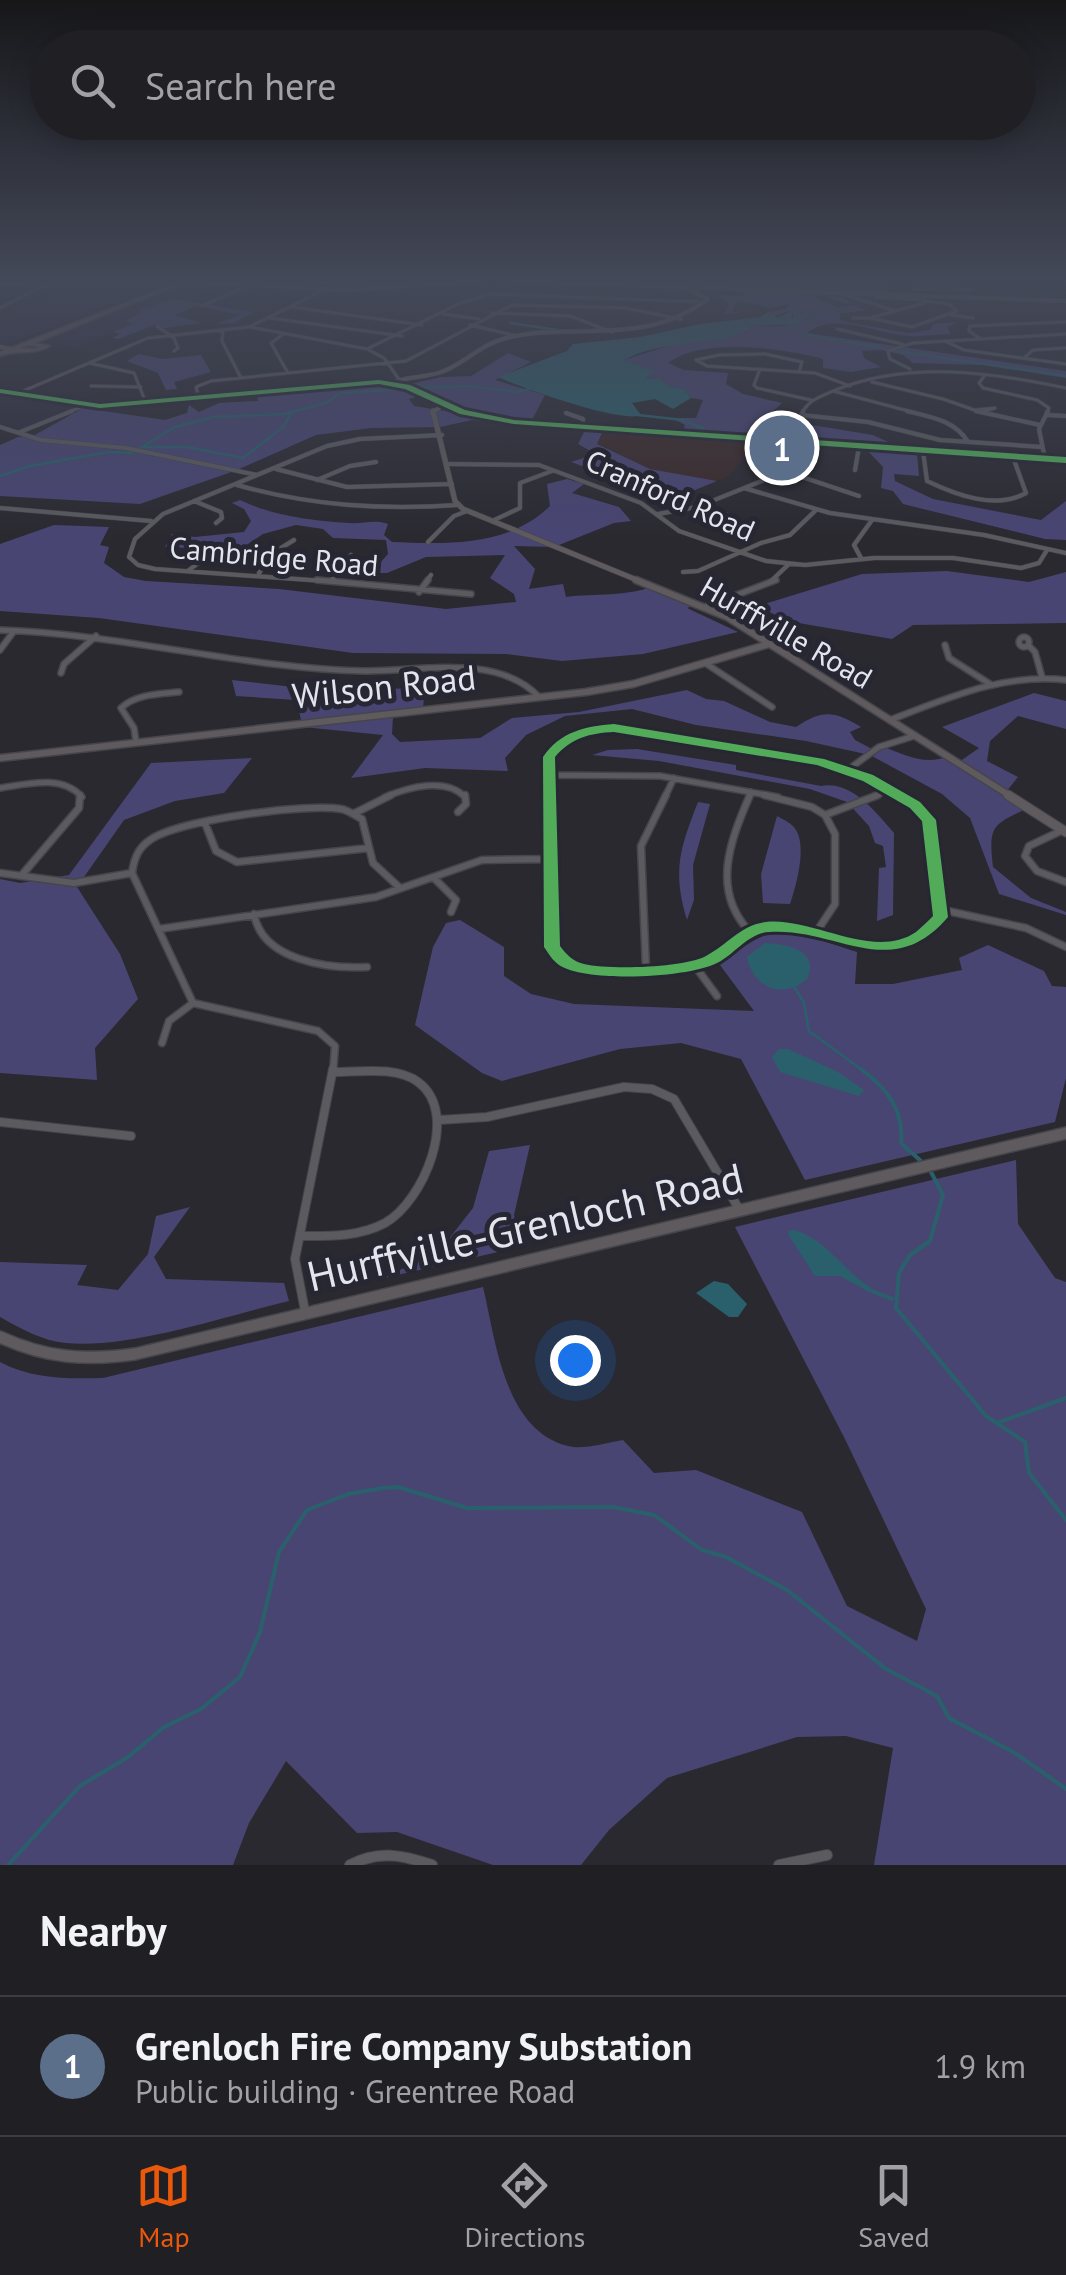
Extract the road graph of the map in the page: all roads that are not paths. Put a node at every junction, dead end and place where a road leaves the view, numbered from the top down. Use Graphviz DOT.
graph roads {
  1 [pos="80,367"];
  2 [pos="108,367"];
  3 [pos="236,367"];
  4 [pos="285,367"];
  5 [pos="354,367"];
  6 [pos="390,367"];
  7 [pos="450,367"];
  8 [pos="721,367"];
  9 [pos="800,367"];
  10 [pos="907,367"];
  11 [pos="332,369"];
  12 [pos="760,370"];
  13 [pos="911,370"];
  14 [pos="800,372"];
  15 [pos="288,373"];
  16 [pos="984,375"];
  17 [pos="241,378"];
  18 [pos="398,378"];
  19 [pos="870,381"];
  20 [pos="391,383"];
  21 [pos="91,386"];
  22 [pos="852,386"];
  23 [pos="140,387"];
  24 [pos="1066,388"];
  25 [pos="0,391"];
  26 [pos="834,392"];
  27 [pos="16,394"];
  28 [pos="200,398"];
  29 [pos="812,400"];
  30 [pos="146,403"];
  31 [pos="442,405"];
  32 [pos="84,406"];
  33 [pos="566,413"];
  34 [pos="1048,414"];
  35 [pos="801,416"];
  36 [pos="1066,416"];
  37 [pos="1040,425"];
  38 [pos="0,426"];
  39 [pos="583,427"];
  40 [pos="18,432"];
  41 [pos="442,436"];
  42 [pos="796,442"];
  43 [pos="968,442"];
  44 [pos="859,447"];
  45 [pos="1042,447"];
  46 [pos="924,451"];
  47 [pos="1013,457"];
  48 [pos="1045,459"];
  49 [pos="1066,460"];
  50 [pos="376,462"];
  51 [pos="448,464"];
  52 [pos="763,464"];
  53 [pos="274,468"];
  54 [pos="554,470"];
  55 [pos="855,470"];
  56 [pos="784,472"];
  57 [pos="258,474"];
  58 [pos="316,481"];
  59 [pos="235,484"];
  60 [pos="452,484"];
  61 [pos="744,488"];
  62 [pos="860,496"];
  63 [pos="193,501"];
  64 [pos="458,505"];
  65 [pos="697,507"];
  66 [pos="0,508"];
  67 [pos="816,510"];
  68 [pos="467,511"];
  69 [pos="656,514"];
  70 [pos="732,516"];
  71 [pos="872,520"];
  72 [pos="152,521"];
  73 [pos="491,522"];
  74 [pos="216,523"];
  75 [pos="294,540"];
  76 [pos="428,542"];
  77 [pos="1047,550"];
  78 [pos="1066,553"];
  79 [pos="351,554"];
  80 [pos="738,554"];
  81 [pos="204,559"];
  82 [pos="862,559"];
  83 [pos="789,564"];
  84 [pos="189,571"];
  85 [pos="683,572"];
  86 [pos="258,574"];
  87 [pos="431,575"];
  88 [pos="331,581"];
  89 [pos="419,592"];
  90 [pos="471,594"];
  91 [pos="705,607"];
  92 [pos="0,630"];
  93 [pos="15,630"];
  94 [pos="97,636"];
  95 [pos="768,644"];
  96 [pos="944,645"];
  97 [pos="1028,645"];
  98 [pos="0,650"];
  99 [pos="705,663"];
  100 [pos="61,673"];
  101 [pos="1042,676"];
  102 [pos="1066,680"];
  103 [pos="991,685"];
  104 [pos="179,692"];
  105 [pos="539,697"];
  106 [pos="772,707"];
  107 [pos="889,720"];
  108 [pos="914,736"];
  109 [pos="136,742"];
  110 [pos="0,758"];
  111 [pos="849,769"];
  112 [pos="548,774"];
  113 [pos="674,778"];
  114 [pos="0,788"];
  115 [pos="888,788"];
  116 [pos="751,792"];
  117 [pos="458,812"];
  118 [pos="355,813"];
  119 [pos="825,815"];
  120 [pos="205,823"];
  121 [pos="1064,831"];
  122 [pos="368,848"];
  123 [pos="551,858"];
  124 [pos="0,872"];
  125 [pos="132,873"];
  126 [pos="21,876"];
  127 [pos="434,878"];
  128 [pos="1066,882"];
  129 [pos="400,888"];
  130 [pos="943,910"];
  131 [pos="451,912"];
  132 [pos="254,914"];
  133 [pos="159,929"];
  134 [pos="749,930"];
  135 [pos="816,934"];
  136 [pos="1066,947"];
  137 [pos="695,966"];
  138 [pos="367,967"];
  139 [pos="646,970"];
  140 [pos="716,996"];
  141 [pos="193,1003"];
  142 [pos="162,1042"];
  143 [pos="333,1072"];
  144 [pos="439,1120"];
  145 [pos="0,1122"];
  146 [pos="1066,1133"];
  147 [pos="132,1136"];
  148 [pos="739,1210"];
  149 [pos="301,1236"];
  150 [pos="305,1311"];
  151 [pos="0,1337"];
  152 [pos="827,1855"];
  153 [pos="350,1865"];
  154 [pos="432,1865"];
  155 [pos="779,1865"];
  1 -- 27 [label="street"];
  2 -- 23 [label="street"];
  3 -- 17 [label="street"];
  4 -- 15 [label="street"];
  5 -- 11 [label="street"];
  6 -- 18 [label="street"];
  7 -- 18 [label="street"];
  8 -- 12 [label="street"];
  9 -- 14 [label="street"];
  10 -- 13 [label="street"];
  11 -- 15 [label="street"];
  12 -- 14 [label="street"];
  12 -- 29 [label="street"];
  13 -- 16 [label="street"];
  13 -- 19 [label="street"];
  14 -- 22 [label="street"];
  15 -- 17 [label="street"];
  16 -- 24 [label="street"];
  16 -- 34 [label="street"];
  17 -- 28 [label="street"];
  18 -- 20 [label="street"];
  19 -- 22 [label="street"];
  19 -- 37 [label="street"];
  20 -- 28 [label="street"];
  20 -- 31 [label="street"];
  21 -- 23 [label="street"];
  22 -- 26 [label="street"];
  23 -- 30 [label="street"];
  25 -- 27 [label="street"];
  26 -- 29 [label="street"];
  26 -- 43 [label="street"];
  27 -- 32 [label="street"];
  28 -- 30 [label="street"];
  29 -- 35 [label="street"];
  30 -- 32 [label="street"];
  31 -- 39 [label="street"];
  31 -- 41 [label="street"];
  32 -- 40 [label="street"];
  33 -- 39 [label="street"];
  34 -- 36 [label="street"];
  34 -- 37 [label="street"];
  35 -- 42 [label="street"];
  35 -- 43 [label="street"];
  37 -- 45 [label="street"];
  38 -- 40 [label="street"];
  39 -- 42 [label="street"];
  40 -- 57 [label="street"];
  41 -- 51 [label="street"];
  41 -- 53 [label="street, Cambridge Road"];
  42 -- 44 [label="street"];
  43 -- 45 [label="street"];
  44 -- 46 [label="street"];
  44 -- 55 [label="street"];
  45 -- 48 [label="street"];
  46 -- 47 [label="street"];
  46 -- 47 [label="street"];
  47 -- 48 [label="street"];
  48 -- 49 [label="street"];
  50 -- 58 [label="street"];
  51 -- 54 [label="street, Cranford Road"];
  51 -- 60 [label="street"];
  52 -- 56 [label="street"];
  53 -- 57 [label="street, Cambridge Road"];
  53 -- 58 [label="street"];
  54 -- 69 [label="street, Cranford Road"];
  54 -- 73 [label="street"];
  56 -- 61 [label="street"];
  56 -- 62 [label="street"];
  57 -- 59 [label="street, Cambridge Road"];
  58 -- 60 [label="street"];
  59 -- 63 [label="street, Cambridge Road"];
  59 -- 64 [label="street"];
  60 -- 64 [label="street"];
  61 -- 65 [label="street"];
  61 -- 67 [label="street"];
  63 -- 72 [label="street, Cambridge Road"];
  63 -- 74 [label="street"];
  64 -- 68 [label="street, Hurffville Road"];
  65 -- 69 [label="street"];
  65 -- 70 [label="street"];
  66 -- 72 [label="street"];
  67 -- 71 [label="street"];
  67 -- 80 [label="street"];
  68 -- 73 [label="street, Hurffville Road"];
  68 -- 76 [label="street"];
  69 -- 80 [label="street, Cranford Road"];
  71 -- 77 [label="street"];
  71 -- 82 [label="street"];
  72 -- 84 [label="street, Cambridge Road"];
  73 -- 91 [label="street, Hurffville Road"];
  75 -- 86 [label="street"];
  77 -- 78 [label="street"];
  77 -- 82 [label="street, Cranford Road"];
  79 -- 88 [label="street"];
  80 -- 83 [label="street, Cranford Road"];
  80 -- 85 [label="street"];
  81 -- 84 [label="street"];
  82 -- 83 [label="street, Cranford Road"];
  83 -- 91 [label="street"];
  84 -- 86 [label="street, Cambridge Road"];
  86 -- 88 [label="street, Cambridge Road"];
  87 -- 89 [label="street"];
  88 -- 89 [label="street, Cambridge Road"];
  89 -- 90 [label="street, Cambridge Road"];
  91 -- 95 [label="street, Hurffville Road"];
  92 -- 93 [label="street"];
  93 -- 94 [label="street"];
  93 -- 98 [label="street"];
  94 -- 100 [label="street"];
  94 -- 105 [label="street"];
  95 -- 99 [label="street, Wilson Road"];
  95 -- 107 [label="street, Hurffville Road"];
  96 -- 103 [label="street"];
  97 -- 101 [label="street"];
  99 -- 105 [label="street, Wilson Road"];
  99 -- 106 [label="street"];
  101 -- 102 [label="street"];
  101 -- 103 [label="street"];
  103 -- 107 [label="street"];
  104 -- 109 [label="street"];
  105 -- 109 [label="street, Wilson Road"];
  107 -- 108 [label="street, Hurffville Road"];
  108 -- 111 [label="street"];
  108 -- 121 [label="street, Hurffville Road"];
  109 -- 110 [label="street, Wilson Road"];
  111 -- 112 [label="street"];
  111 -- 115 [label="street"];
  112 -- 113 [label="street"];
  112 -- 123 [label="street"];
  113 -- 116 [label="street"];
  113 -- 139 [label="street"];
  114 -- 126 [label="street"];
  115 -- 119 [label="street"];
  115 -- 130 [label="street"];
  116 -- 119 [label="street"];
  116 -- 134 [label="street"];
  117 -- 118 [label="street"];
  118 -- 120 [label="street"];
  118 -- 122 [label="street"];
  119 -- 135 [label="street"];
  120 -- 122 [label="street"];
  120 -- 125 [label="street"];
  121 -- 128 [label="street"];
  122 -- 129 [label="street"];
  123 -- 127 [label="street"];
  123 -- 139 [label="street"];
  124 -- 126 [label="street"];
  125 -- 126 [label="street"];
  125 -- 133 [label="street"];
  127 -- 129 [label="street"];
  127 -- 131 [label="street"];
  129 -- 132 [label="street"];
  130 -- 135 [label="street"];
  130 -- 136 [label="street"];
  132 -- 133 [label="street"];
  132 -- 138 [label="street"];
  133 -- 141 [label="street"];
  134 -- 135 [label="street"];
  134 -- 137 [label="street"];
  137 -- 139 [label="street"];
  137 -- 140 [label="street"];
  141 -- 142 [label="street"];
  141 -- 143 [label="street"];
  143 -- 144 [label="street"];
  143 -- 149 [label="street"];
  144 -- 148 [label="street"];
  144 -- 149 [label="street"];
  145 -- 147 [label="street"];
  146 -- 148 [label="street, Hurffville-Grenloch Road"];
  148 -- 150 [label="street, Hurffville-Grenloch Road"];
  149 -- 150 [label="street"];
  150 -- 151 [label="street, Hurffville-Grenloch Road"];
  152 -- 155 [label="street"];
  153 -- 154 [label="street"];
}
